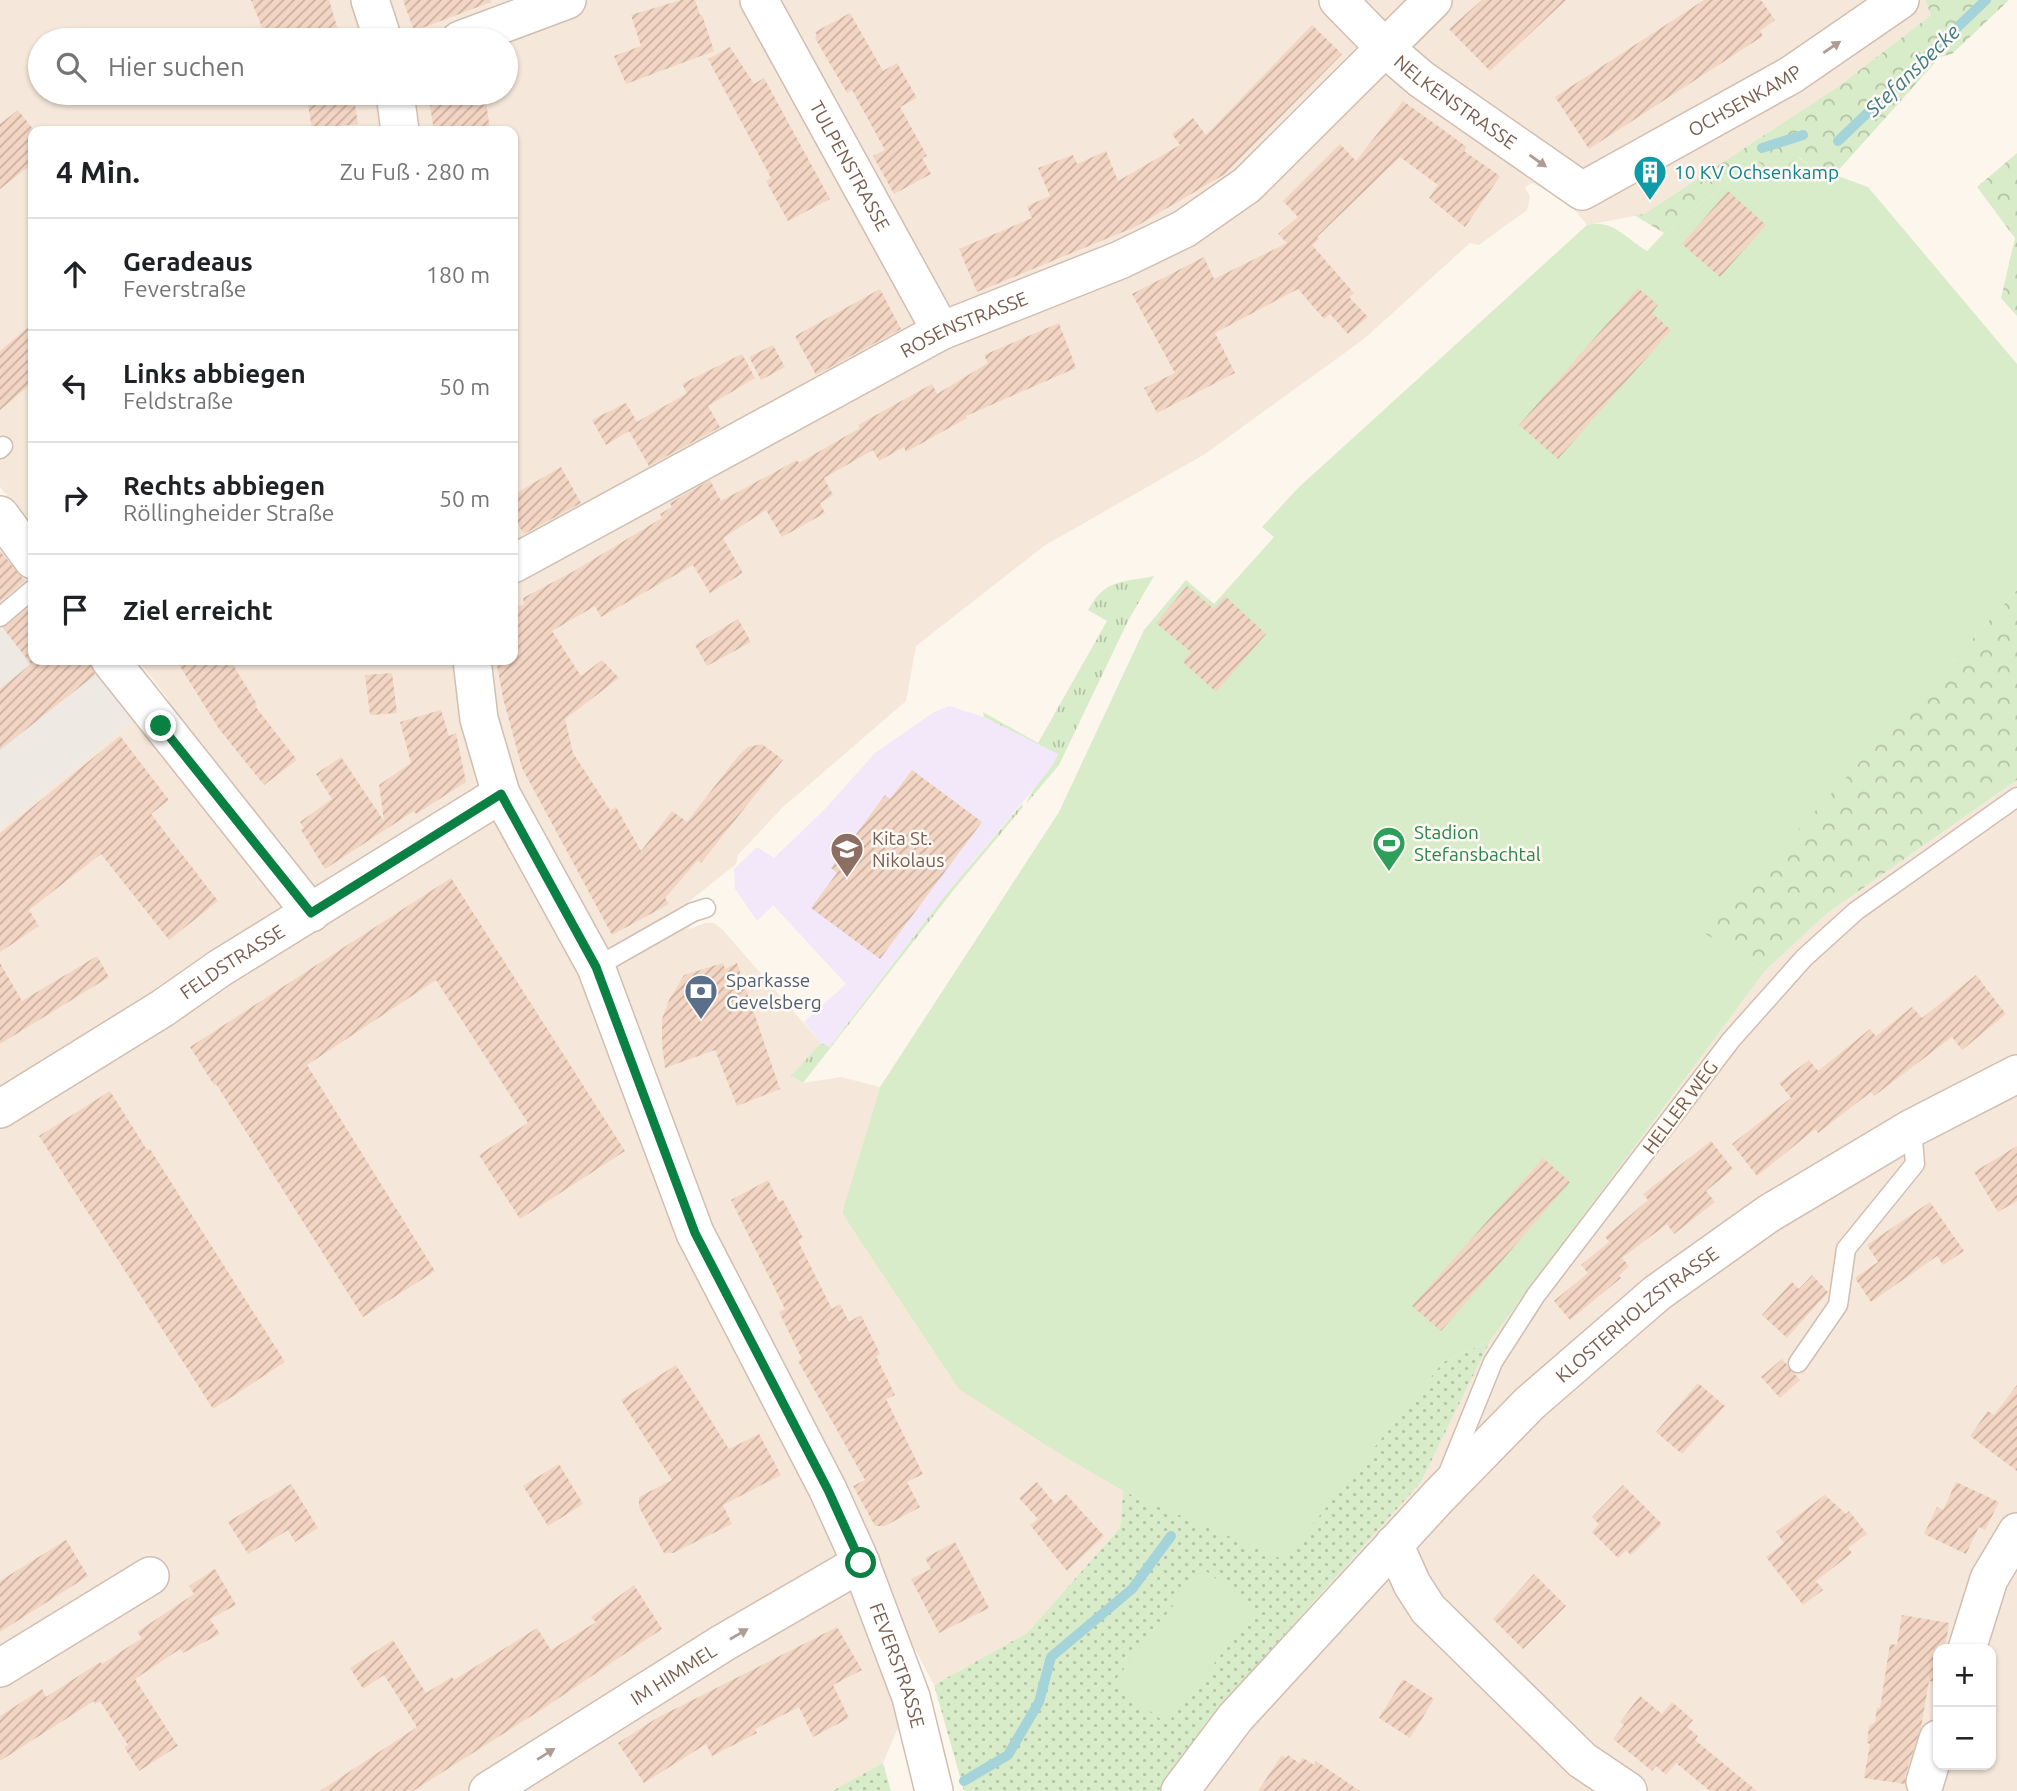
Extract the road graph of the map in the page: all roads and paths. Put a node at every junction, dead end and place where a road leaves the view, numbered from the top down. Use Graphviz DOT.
graph roads {
  1 [pos="370,0"];
  2 [pos="567,0"];
  3 [pos="759,0"];
  4 [pos="1338,0"];
  5 [pos="1433,0"];
  6 [pos="1900,0"];
  7 [pos="379,28"];
  8 [pos="492,28"];
  9 [pos="1385,48"];
  10 [pos="397,105"];
  11 [pos="399,126"];
  12 [pos="1582,191"];
  13 [pos="941,331"];
  14 [pos="0,515"];
  15 [pos="28,553"];
  16 [pos="518,561"];
  17 [pos="28,593"];
  18 [pos="0,617"];
  19 [pos="114,665"];
  20 [pos="473,665"];
  21 [pos="501,794"];
  22 [pos="2017,797"];
  23 [pos="706,908"];
  24 [pos="311,913"];
  25 [pos="596,967"];
  26 [pos="2017,1074"];
  27 [pos="0,1109"];
  28 [pos="1912,1128"];
  29 [pos="1798,1363"];
  30 [pos="1439,1496"];
  31 [pos="2017,1532"];
  32 [pos="1394,1544"];
  33 [pos="861,1563"];
  34 [pos="150,1576"];
  35 [pos="1968,1644"];
  36 [pos="0,1668"];
  37 [pos="1933,1756"];
  38 [pos="1925,1782"];
  39 [pos="488,1791"];
  40 [pos="934,1791"];
  41 [pos="1180,1791"];
  42 [pos="1628,1791"];
  1 -- 7 [label="street"];
  2 -- 8 [label="street"];
  3 -- 13 [label="street, TULPENSTRASSE"];
  4 -- 9 [label="street, NELKENSTRASSE"];
  5 -- 9 [label="street, ROSENSTRASSE"];
  12 -- 6 [label="street, OCHSENKAMP, one-way"];
  9 -- 12 [label="street, NELKENSTRASSE, one-way"];
  9 -- 13 [label="street, ROSENSTRASSE"];
  10 -- 11 [label="street"];
  13 -- 16 [label="street, ROSENSTRASSE"];
  14 -- 15 [label="street"];
  17 -- 18 [label="lane"];
  19 -- 24 [label="street"];
  20 -- 21 [label="street, FEVERSTRASSE"];
  21 -- 24 [label="street, FELDSTRASSE"];
  21 -- 25 [label="street, FEVERSTRASSE"];
  22 -- 30 [label="lane, HELLER WEG"];
  23 -- 25 [label="lane"];
  24 -- 27 [label="street, FELDSTRASSE"];
  25 -- 33 [label="street, FEVERSTRASSE"];
  26 -- 28 [label="street, KLOSTERHOLZSTRASSE"];
  28 -- 29 [label="lane"];
  28 -- 30 [label="street, KLOSTERHOLZSTRASSE"];
  30 -- 32 [label="street, KLOSTERHOLZSTRASSE"];
  31 -- 35 [label="street"];
  32 -- 41 [label="street, KLOSTERHOLZSTRASSE"];
  32 -- 42 [label="street"];
  39 -- 33 [label="street, IM HIMMEL, one-way"];
  33 -- 40 [label="street, FEVERSTRASSE"];
  34 -- 36 [label="street"];
  37 -- 38 [label="street"];
}
